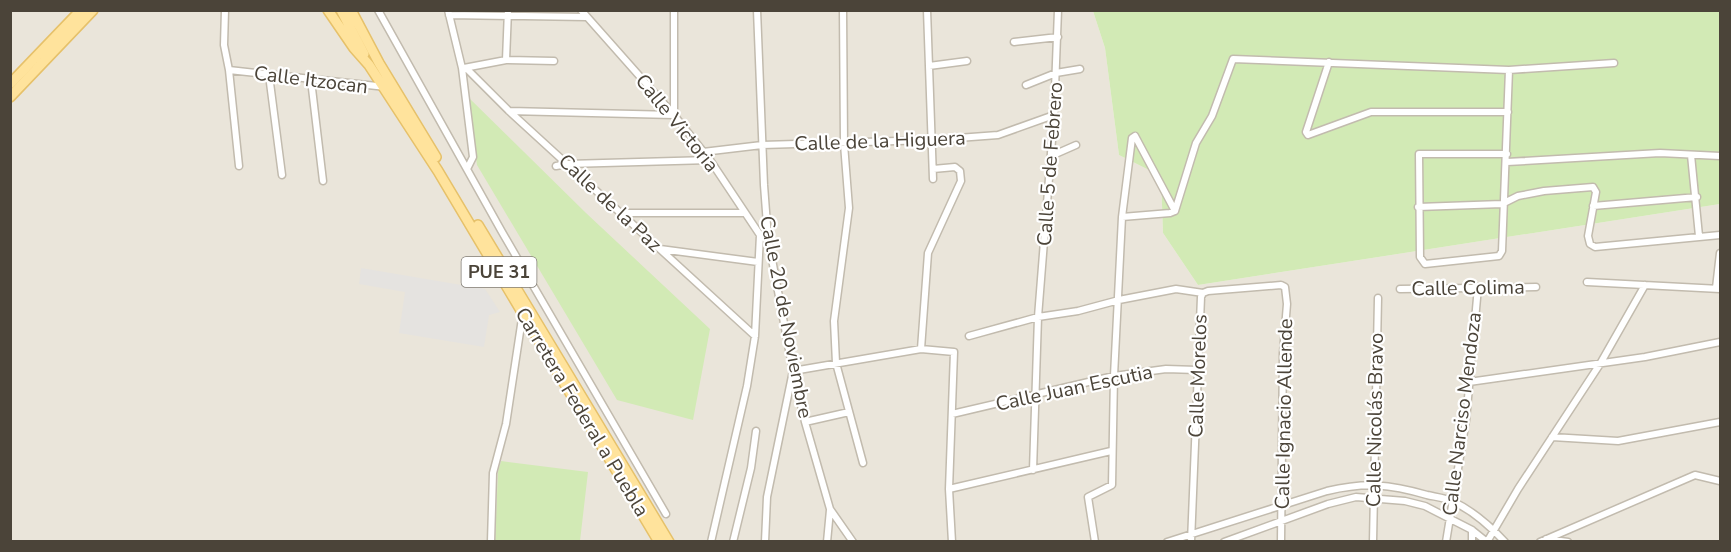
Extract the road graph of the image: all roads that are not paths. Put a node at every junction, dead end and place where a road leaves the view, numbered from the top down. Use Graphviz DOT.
graph roads {
  1 [pos="74,10"];
  2 [pos="81,10"];
  3 [pos="93,10"];
  4 [pos="225,10"];
  5 [pos="328,10"];
  6 [pos="341,10"];
  7 [pos="351,10"];
  8 [pos="378,10"];
  9 [pos="581,10"];
  10 [pos="674,10"];
  11 [pos="757,10"];
  12 [pos="843,10"];
  13 [pos="927,10"];
  14 [pos="1058,10"];
  15 [pos="449,13"];
  16 [pos="508,13"];
  17 [pos="586,14"];
  18 [pos="61,31"];
  19 [pos="1058,37"];
  20 [pos="1014,42"];
  21 [pos="506,60"];
  22 [pos="555,61"];
  23 [pos="968,61"];
  24 [pos="1329,63"];
  25 [pos="1614,63"];
  26 [pos="369,65"];
  27 [pos="929,66"];
  28 [pos="33,67"];
  29 [pos="464,68"];
  30 [pos="1080,69"];
  31 [pos="229,70"];
  32 [pos="1509,70"];
  33 [pos="1056,74"];
  34 [pos="269,75"];
  35 [pos="311,80"];
  36 [pos="10,84"];
  37 [pos="1026,85"];
  38 [pos="388,86"];
  39 [pos="10,97"];
  40 [pos="509,111"];
  41 [pos="1508,112"];
  42 [pos="674,115"];
  43 [pos="1054,115"];
  44 [pos="931,140"];
  45 [pos="844,144"];
  46 [pos="762,145"];
  47 [pos="1076,145"];
  48 [pos="703,152"];
  49 [pos="1507,154"];
  50 [pos="1691,155"];
  51 [pos="1051,156"];
  52 [pos="1720,156"];
  53 [pos="710,160"];
  54 [pos="1507,162"];
  55 [pos="568,164"];
  56 [pos="239,166"];
  57 [pos="556,166"];
  58 [pos="467,169"];
  59 [pos="933,169"];
  60 [pos="282,175"];
  61 [pos="933,179"];
  62 [pos="323,181"];
  63 [pos="1696,197"];
  64 [pos="1502,204"];
  65 [pos="1593,206"];
  66 [pos="1418,207"];
  67 [pos="1175,211"];
  68 [pos="621,213"];
  69 [pos="745,213"];
  70 [pos="1122,217"];
  71 [pos="760,235"];
  72 [pos="1720,235"];
  73 [pos="1699,236"];
  74 [pos="768,238"];
  75 [pos="660,249"];
  76 [pos="1720,253"];
  77 [pos="758,262"];
  78 [pos="524,270"];
  79 [pos="510,279"];
  80 [pos="1587,282"];
  81 [pos="1645,285"];
  82 [pos="1285,286"];
  83 [pos="1478,287"];
  84 [pos="1536,287"];
  85 [pos="1400,289"];
  86 [pos="1718,289"];
  87 [pos="1203,293"];
  88 [pos="1378,298"];
  89 [pos="1119,300"];
  90 [pos="525,310"];
  91 [pos="1038,317"];
  92 [pos="755,336"];
  93 [pos="969,336"];
  94 [pos="1720,342"];
  95 [pos="921,349"];
  96 [pos="836,363"];
  97 [pos="1600,364"];
  98 [pos="1197,370"];
  99 [pos="793,371"];
  100 [pos="1114,376"];
  101 [pos="1469,382"];
  102 [pos="1035,396"];
  103 [pos="849,412"];
  104 [pos="952,414"];
  105 [pos="806,422"];
  106 [pos="1720,422"];
  107 [pos="756,431"];
  108 [pos="1552,437"];
  109 [pos="1111,451"];
  110 [pos="863,463"];
  111 [pos="1033,470"];
  112 [pos="1720,481"];
  113 [pos="1375,484"];
  114 [pos="949,489"];
  115 [pos="1374,498"];
  116 [pos="1453,501"];
  117 [pos="1281,504"];
  118 [pos="830,509"];
  119 [pos="666,514"];
  120 [pos="1449,518"];
  121 [pos="1282,520"];
  122 [pos="1472,530"];
  123 [pos="1494,530"];
  124 [pos="1192,538"];
  125 [pos="1236,539"];
  126 [pos="1542,540"];
  127 [pos="491,542"];
  128 [pos="659,542"];
  129 [pos="669,542"];
  130 [pos="711,542"];
  131 [pos="733,542"];
  132 [pos="765,542"];
  133 [pos="827,542"];
  134 [pos="853,542"];
  135 [pos="952,542"];
  136 [pos="1095,542"];
  137 [pos="1167,542"];
  138 [pos="1224,542"];
  139 [pos="1281,542"];
  140 [pos="1373,542"];
  141 [pos="1446,542"];
  142 [pos="1472,542"];
  143 [pos="1487,542"];
  144 [pos="1505,542"];
  145 [pos="1568,542"];
  1 -- 18 [label="main road"];
  2 -- 18 [label="main road"];
  3 -- 28 [label="main road"];
  4 -- 31 [label="street"];
  5 -- 26 [label="main road, Carretera Federal a Puebla / PUE 31"];
  6 -- 26 [label="main road"];
  7 -- 38 [label="main road, Carretera Federal a Puebla / PUE 31"];
  8 -- 58 [label="street"];
  9 -- 17 [label="street, Calle Victoria"];
  10 -- 42 [label="street"];
  11 -- 46 [label="street, Calle 20 de Noviembre"];
  12 -- 45 [label="street"];
  13 -- 27 [label="street"];
  14 -- 19 [label="street, Calle 5 de Febrero"];
  15 -- 16 [label="street"];
  15 -- 29 [label="street"];
  16 -- 17 [label="street"];
  16 -- 21 [label="street"];
  17 -- 42 [label="street, Calle Victoria"];
  18 -- 28 [label="main road"];
  19 -- 20 [label="street"];
  19 -- 33 [label="street, Calle 5 de Febrero"];
  21 -- 22 [label="street"];
  21 -- 29 [label="street"];
  23 -- 27 [label="street"];
  24 -- 32 [label="street"];
  24 -- 41 [label="street"];
  24 -- 67 [label="street"];
  25 -- 32 [label="street"];
  26 -- 38 [label="main road, Carretera Federal a Puebla / PUE 31"];
  27 -- 44 [label="street"];
  28 -- 36 [label="main road"];
  28 -- 39 [label="main road"];
  29 -- 40 [label="street, Calle de la Paz"];
  29 -- 58 [label="street"];
  30 -- 33 [label="street"];
  31 -- 34 [label="street, Calle Itzocan"];
  31 -- 56 [label="street"];
  32 -- 41 [label="street"];
  33 -- 37 [label="street"];
  33 -- 43 [label="street, Calle 5 de Febrero"];
  34 -- 35 [label="street, Calle Itzocan"];
  34 -- 60 [label="street"];
  35 -- 38 [label="street, Calle Itzocan"];
  35 -- 62 [label="street"];
  38 -- 79 [label="main road, Carretera Federal a Puebla / PUE 31"];
  38 -- 90 [label="main road, Carretera Federal a Puebla / PUE 31"];
  40 -- 42 [label="street"];
  40 -- 55 [label="street, Calle de la Paz"];
  41 -- 49 [label="street"];
  42 -- 48 [label="street, Calle Victoria"];
  43 -- 44 [label="street, Calle de la Higuera"];
  43 -- 51 [label="street, Calle 5 de Febrero"];
  44 -- 45 [label="street, Calle de la Higuera"];
  44 -- 59 [label="street"];
  45 -- 46 [label="street, Calle de la Higuera"];
  45 -- 96 [label="street"];
  46 -- 48 [label="street, Calle de la Higuera"];
  46 -- 74 [label="street, Calle 20 de Noviembre"];
  47 -- 51 [label="street"];
  48 -- 53 [label="street, Calle Victoria"];
  49 -- 54 [label="street"];
  49 -- 66 [label="street"];
  50 -- 52 [label="street"];
  50 -- 54 [label="street"];
  50 -- 63 [label="street"];
  51 -- 91 [label="street, Calle 5 de Febrero"];
  53 -- 55 [label="street"];
  53 -- 69 [label="street, Calle Victoria"];
  54 -- 64 [label="street"];
  55 -- 57 [label="street"];
  55 -- 68 [label="street, Calle de la Paz"];
  58 -- 78 [label="street"];
  59 -- 61 [label="street"];
  59 -- 95 [label="street"];
  63 -- 65 [label="street"];
  63 -- 73 [label="street"];
  64 -- 65 [label="street"];
  64 -- 66 [label="street"];
  64 -- 66 [label="street"];
  65 -- 73 [label="street"];
  67 -- 70 [label="street"];
  67 -- 70 [label="street"];
  68 -- 69 [label="street"];
  68 -- 75 [label="street, Calle de la Paz"];
  69 -- 71 [label="street, Calle Victoria"];
  70 -- 89 [label="street"];
  71 -- 74 [label="street"];
  71 -- 77 [label="street"];
  72 -- 73 [label="street"];
  74 -- 99 [label="street, Calle 20 de Noviembre"];
  75 -- 77 [label="street"];
  75 -- 92 [label="street, Calle de la Paz"];
  76 -- 86 [label="street"];
  77 -- 92 [label="street"];
  78 -- 79 [label="street"];
  78 -- 119 [label="street"];
  79 -- 90 [label="main road, Carretera Federal a Puebla / PUE 31"];
  80 -- 81 [label="street"];
  81 -- 86 [label="street"];
  81 -- 97 [label="street"];
  82 -- 87 [label="street, Calle Morelos"];
  82 -- 117 [label="street, Calle Ignacio Allende"];
  83 -- 84 [label="street, Calle Colima"];
  83 -- 85 [label="street, Calle Colima"];
  83 -- 101 [label="street, Calle Narciso Mendoza"];
  87 -- 89 [label="street"];
  87 -- 98 [label="street, Calle Morelos"];
  88 -- 113 [label="street, Calle Nicolás Bravo"];
  89 -- 91 [label="street"];
  89 -- 100 [label="street"];
  90 -- 127 [label="street"];
  90 -- 128 [label="main road, Carretera Federal a Puebla / PUE 31"];
  90 -- 129 [label="main road, Carretera Federal a Puebla / PUE 31"];
  91 -- 93 [label="street"];
  91 -- 102 [label="street, Calle 5 de Febrero"];
  92 -- 130 [label="street"];
  94 -- 97 [label="street"];
  95 -- 96 [label="street"];
  95 -- 104 [label="street"];
  96 -- 99 [label="street"];
  96 -- 103 [label="street"];
  97 -- 101 [label="street"];
  97 -- 108 [label="street"];
  98 -- 100 [label="street, Calle Juan Escutia"];
  98 -- 124 [label="street, Calle Morelos"];
  99 -- 105 [label="street, Calle 20 de Noviembre"];
  99 -- 132 [label="street"];
  100 -- 102 [label="street, Calle Juan Escutia"];
  100 -- 109 [label="street"];
  101 -- 116 [label="street, Calle Narciso Mendoza"];
  102 -- 104 [label="street, Calle Juan Escutia"];
  102 -- 111 [label="street, Calle 5 de Febrero"];
  103 -- 105 [label="street"];
  103 -- 110 [label="street"];
  104 -- 114 [label="street"];
  105 -- 118 [label="street, Calle 20 de Noviembre"];
  106 -- 108 [label="street"];
  107 -- 131 [label="street"];
  108 -- 123 [label="street"];
  109 -- 111 [label="street"];
  109 -- 136 [label="street"];
  111 -- 114 [label="street"];
  112 -- 126 [label="street"];
  113 -- 115 [label="street, Calle Nicolás Bravo"];
  113 -- 116 [label="street"];
  113 -- 117 [label="street"];
  114 -- 135 [label="street"];
  115 -- 120 [label="street"];
  115 -- 121 [label="street"];
  115 -- 140 [label="street, Calle Nicolás Bravo"];
  116 -- 120 [label="street, Calle Narciso Mendoza"];
  116 -- 123 [label="street"];
  117 -- 121 [label="street, Calle Ignacio Allende"];
  117 -- 124 [label="street"];
  118 -- 133 [label="street"];
  118 -- 134 [label="street, Calle 20 de Noviembre"];
  120 -- 122 [label="street"];
  120 -- 141 [label="street, Calle Narciso Mendoza"];
  121 -- 125 [label="street"];
  121 -- 139 [label="street, Calle Ignacio Allende"];
  122 -- 142 [label="street"];
  122 -- 143 [label="street"];
  123 -- 143 [label="street"];
  123 -- 144 [label="street"];
  124 -- 137 [label="street"];
  125 -- 138 [label="street"];
  126 -- 145 [label="street"];
}
